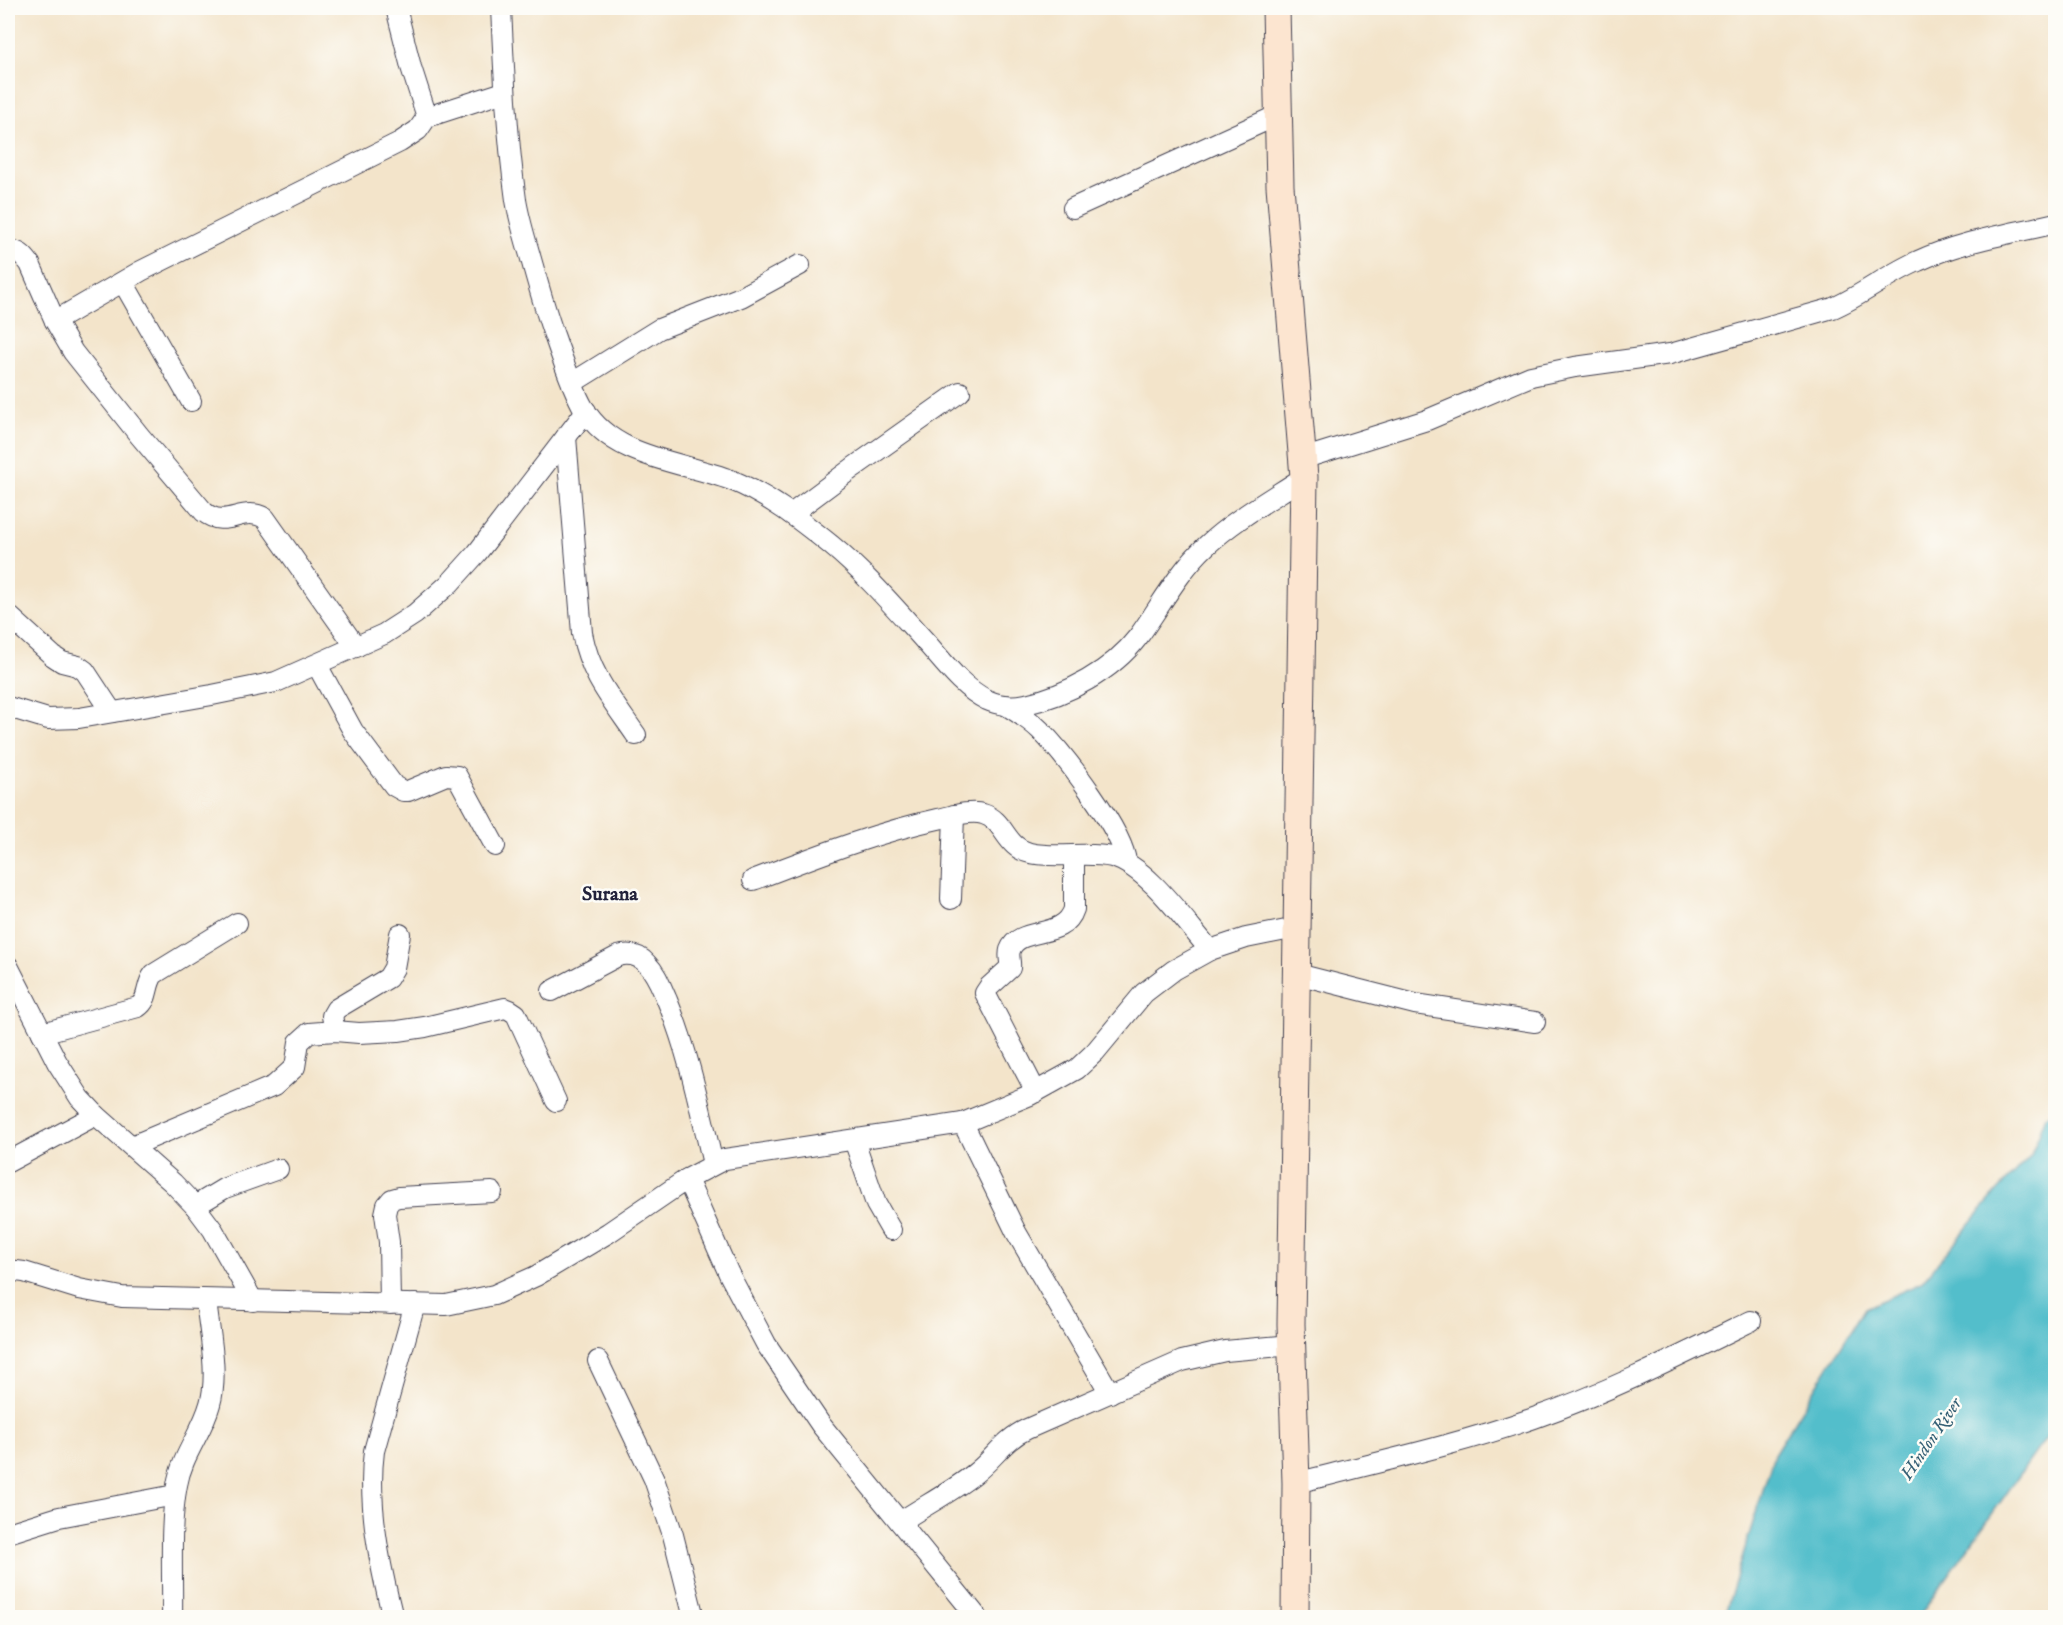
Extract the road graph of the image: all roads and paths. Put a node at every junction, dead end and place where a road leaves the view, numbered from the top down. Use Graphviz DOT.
graph roads {
  1 [pos="396,8"];
  2 [pos="501,8"];
  3 [pos="1276,8"];
  4 [pos="504,92"];
  5 [pos="1278,115"];
  6 [pos="427,117"];
  7 [pos="1073,208"];
  8 [pos="2055,223"];
  9 [pos="8,251"];
  10 [pos="800,265"];
  11 [pos="123,282"];
  12 [pos="55,321"];
  13 [pos="572,383"];
  14 [pos="960,392"];
  15 [pos="191,401"];
  16 [pos="586,411"];
  17 [pos="566,437"];
  18 [pos="1303,468"];
  19 [pos="791,514"];
  20 [pos="8,615"];
  21 [pos="356,647"];
  22 [pos="317,664"];
  23 [pos="1006,705"];
  24 [pos="8,707"];
  25 [pos="112,712"];
  26 [pos="636,735"];
  27 [pos="954,815"];
  28 [pos="495,846"];
  29 [pos="1074,856"];
  30 [pos="1126,862"];
  31 [pos="753,880"];
  32 [pos="951,899"];
  33 [pos="237,923"];
  34 [pos="1296,928"];
  35 [pos="400,934"];
  36 [pos="1210,950"];
  37 [pos="8,966"];
  38 [pos="1297,974"];
  39 [pos="552,991"];
  40 [pos="1535,1022"];
  41 [pos="335,1031"];
  42 [pos="42,1033"];
  43 [pos="1036,1092"];
  44 [pos="556,1101"];
  45 [pos="96,1115"];
  46 [pos="963,1123"];
  47 [pos="854,1140"];
  48 [pos="132,1146"];
  49 [pos="8,1162"];
  50 [pos="713,1164"];
  51 [pos="278,1169"];
  52 [pos="687,1179"];
  53 [pos="492,1192"];
  54 [pos="195,1206"];
  55 [pos="891,1230"];
  56 [pos="8,1270"];
  57 [pos="206,1300"];
  58 [pos="253,1301"];
  59 [pos="390,1304"];
  60 [pos="415,1304"];
  61 [pos="1751,1321"];
  62 [pos="1292,1345"];
  63 [pos="598,1361"];
  64 [pos="1110,1393"];
  65 [pos="1296,1483"];
  66 [pos="175,1495"];
  67 [pos="900,1522"];
  68 [pos="8,1533"];
  69 [pos="172,1617"];
  70 [pos="393,1617"];
  71 [pos="694,1617"];
  72 [pos="978,1617"];
  73 [pos="1295,1617"];
  1 -- 6 [label="street"];
  2 -- 4 [label="street"];
  3 -- 5 [label="street"];
  4 -- 6 [label="street"];
  4 -- 13 [label="street"];
  5 -- 7 [label="street"];
  5 -- 18 [label="street"];
  6 -- 11 [label="street"];
  8 -- 18 [label="street"];
  9 -- 12 [label="street"];
  10 -- 13 [label="street"];
  11 -- 12 [label="street"];
  11 -- 15 [label="street"];
  12 -- 21 [label="street"];
  13 -- 16 [label="street"];
  14 -- 19 [label="street"];
  16 -- 17 [label="street"];
  16 -- 19 [label="street"];
  17 -- 21 [label="street"];
  17 -- 26 [label="street"];
  18 -- 23 [label="street"];
  18 -- 34 [label="street"];
  19 -- 23 [label="street"];
  20 -- 25 [label="street"];
  21 -- 22 [label="street"];
  22 -- 25 [label="street"];
  22 -- 28 [label="street"];
  23 -- 30 [label="street"];
  24 -- 25 [label="street"];
  27 -- 29 [label="street"];
  27 -- 31 [label="street"];
  27 -- 32 [label="street"];
  29 -- 30 [label="street"];
  29 -- 43 [label="street"];
  30 -- 36 [label="street"];
  33 -- 42 [label="street"];
  34 -- 36 [label="street"];
  34 -- 38 [label="street"];
  35 -- 41 [label="street"];
  36 -- 43 [label="street"];
  37 -- 42 [label="street"];
  38 -- 40 [label="street"];
  38 -- 62 [label="street"];
  39 -- 50 [label="street"];
  41 -- 44 [label="street"];
  41 -- 48 [label="street"];
  42 -- 45 [label="street"];
  43 -- 46 [label="street"];
  45 -- 48 [label="street"];
  45 -- 49 [label="street"];
  46 -- 47 [label="street"];
  46 -- 64 [label="street"];
  47 -- 50 [label="street"];
  47 -- 55 [label="street"];
  48 -- 54 [label="street"];
  50 -- 52 [label="street"];
  51 -- 54 [label="street"];
  52 -- 60 [label="street"];
  52 -- 67 [label="street"];
  53 -- 59 [label="street"];
  54 -- 58 [label="street"];
  56 -- 57 [label="street"];
  57 -- 58 [label="street"];
  57 -- 66 [label="street"];
  58 -- 59 [label="street"];
  59 -- 60 [label="street"];
  60 -- 70 [label="street"];
  61 -- 65 [label="street"];
  62 -- 64 [label="street"];
  62 -- 65 [label="street"];
  63 -- 71 [label="street"];
  64 -- 67 [label="street"];
  65 -- 73 [label="street"];
  66 -- 68 [label="street"];
  66 -- 69 [label="street"];
  67 -- 72 [label="street"];
}
